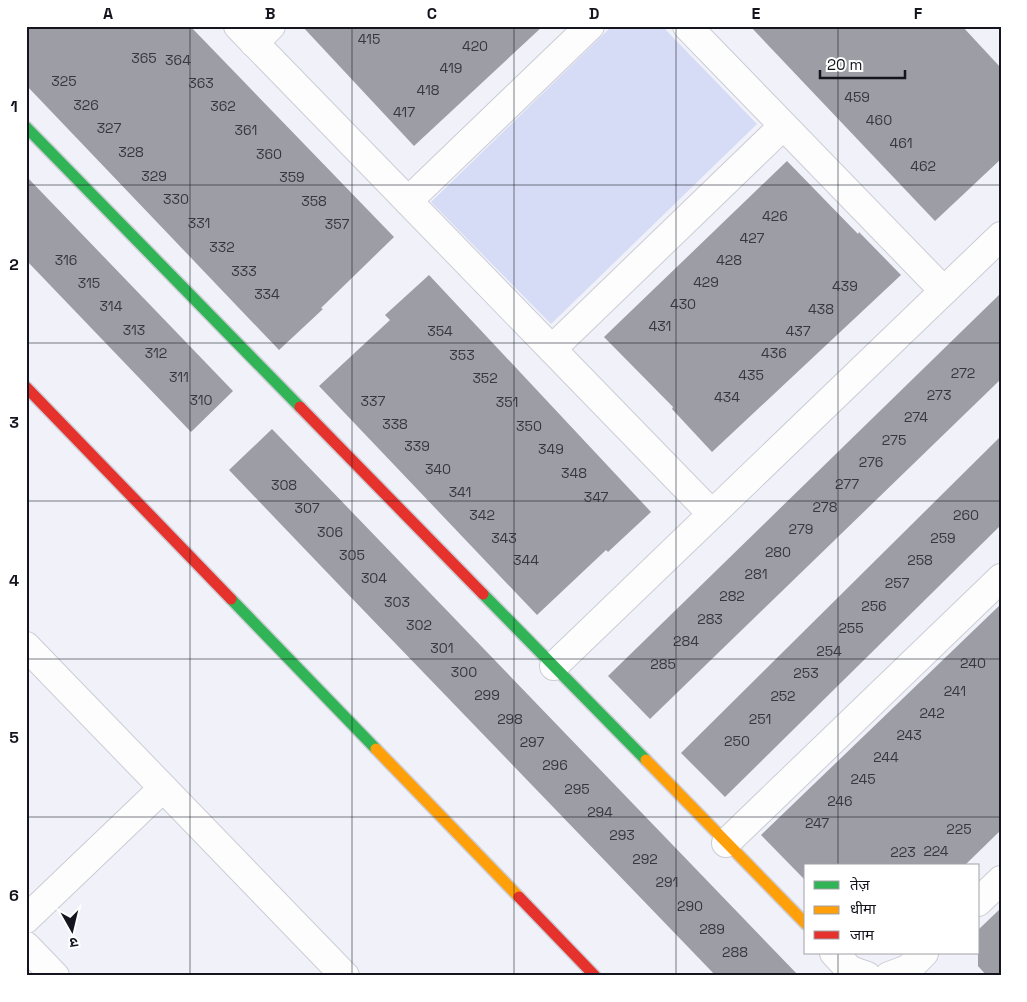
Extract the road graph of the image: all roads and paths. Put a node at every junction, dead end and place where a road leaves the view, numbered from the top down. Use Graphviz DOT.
graph roads {
  1 [pos="590,26"];
  2 [pos="686,26"];
  3 [pos="254,32"];
  4 [pos="783,126"];
  5 [pos="26,127"];
  6 [pos="408,201"];
  7 [pos="1001,236"];
  8 [pos="944,291"];
  9 [pos="552,349"];
  10 [pos="26,387"];
  11 [pos="712,514"];
  12 [pos="1001,578"];
  13 [pos="26,646"];
  14 [pos="554,666"];
  15 [pos="163,788"];
  16 [pos="726,843"];
  17 [pos="1001,880"];
  18 [pos="980,900"];
  19 [pos="26,919"];
  20 [pos="804,922"];
  21 [pos="26,946"];
  22 [pos="835,954"];
  23 [pos="923,954"];
  24 [pos="55,976"];
  25 [pos="345,976"];
  26 [pos="595,976"];
  27 [pos="867,976"];
  28 [pos="889,976"];
  1 -- 6 [label="street"];
  2 -- 4 [label="street"];
  3 -- 6 [label="street"];
  4 -- 8 [label="street"];
  4 -- 9 [label="street"];
  5 -- 14 [label="street"];
  6 -- 9 [label="street"];
  7 -- 8 [label="street"];
  8 -- 11 [label="street"];
  9 -- 11 [label="street"];
  10 -- 26 [label="street"];
  11 -- 14 [label="street"];
  12 -- 16 [label="street"];
  13 -- 15 [label="street"];
  14 -- 16 [label="street"];
  15 -- 19 [label="street"];
  15 -- 25 [label="street"];
  16 -- 20 [label="street"];
  17 -- 18 [label="street"];
  21 -- 24 [label="street"];
  22 -- 27 [label="street"];
  23 -- 28 [label="street"];
}
